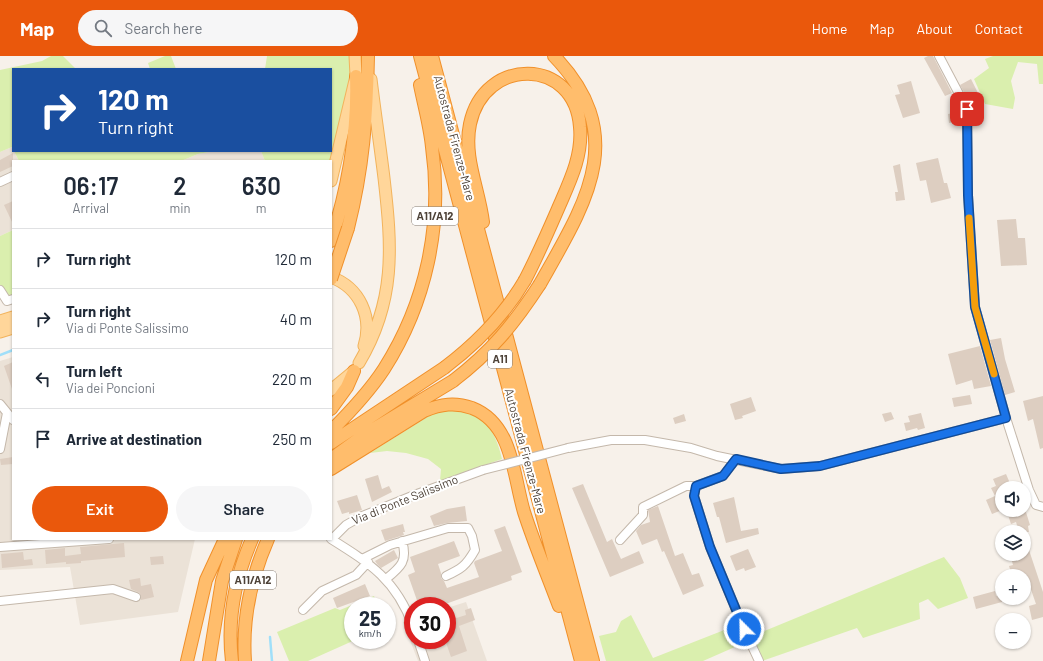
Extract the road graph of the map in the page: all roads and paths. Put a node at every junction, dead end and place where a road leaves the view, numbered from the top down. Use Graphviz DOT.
graph roads {
  1 [pos="355,56"];
  2 [pos="368,56"];
  3 [pos="413,56"];
  4 [pos="420,56"];
  5 [pos="432,56"];
  6 [pos="554,56"];
  7 [pos="939,56"];
  8 [pos="356,76"];
  9 [pos="12,176"];
  10 [pos="332,177"];
  11 [pos="0,182"];
  12 [pos="342,226"];
  13 [pos="332,240"];
  14 [pos="490,272"];
  15 [pos="332,273"];
  16 [pos="332,278"];
  17 [pos="0,290"];
  18 [pos="12,299"];
  19 [pos="12,318"];
  20 [pos="0,321"];
  21 [pos="12,328"];
  22 [pos="0,332"];
  23 [pos="356,367"];
  24 [pos="332,389"];
  25 [pos="0,404"];
  26 [pos="332,408"];
  27 [pos="7,413"];
  28 [pos="1006,418"];
  29 [pos="12,419"];
  30 [pos="332,430"];
  31 [pos="332,442"];
  32 [pos="0,449"];
  33 [pos="332,458"];
  34 [pos="736,459"];
  35 [pos="332,468"];
  36 [pos="696,486"];
  37 [pos="1043,507"];
  38 [pos="332,538"];
  39 [pos="95,540"];
  40 [pos="216,540"];
  41 [pos="225,540"];
  42 [pos="236,540"];
  43 [pos="252,540"];
  44 [pos="268,540"];
  45 [pos="332,540"];
  46 [pos="620,540"];
  47 [pos="402,541"];
  48 [pos="0,547"];
  49 [pos="365,560"];
  50 [pos="446,576"];
  51 [pos="386,579"];
  52 [pos="206,580"];
  53 [pos="136,598"];
  54 [pos="0,601"];
  55 [pos="404,606"];
  56 [pos="303,610"];
  57 [pos="421,649"];
  58 [pos="187,661"];
  59 [pos="209,661"];
  60 [pos="232,661"];
  61 [pos="245,661"];
  62 [pos="425,661"];
  63 [pos="580,661"];
  64 [pos="593,661"];
  65 [pos="759,661"];
  1 -- 8 [label="main road"];
  2 -- 12 [label="highway"];
  2 -- 23 [label="main road"];
  3 -- 30 [label="highway, A11/A12"];
  4 -- 63 [label="highway, Autostrada Firenze-Mare / A11"];
  5 -- 14 [label="highway, Autostrada Firenze-Mare / A11"];
  6 -- 33 [label="highway, bridge"];
  7 -- 28 [label="street"];
  8 -- 10 [label="main road"];
  8 -- 12 [label="highway"];
  9 -- 11 [label="street"];
  12 -- 13 [label="highway"];
  12 -- 15 [label="highway, bridge"];
  14 -- 31 [label="highway, bridge"];
  14 -- 64 [label="highway, Autostrada Firenze-Mare / A11"];
  16 -- 23 [label="main road"];
  17 -- 18 [label="street"];
  19 -- 20 [label="main road"];
  21 -- 22 [label="main road"];
  23 -- 24 [label="main road"];
  23 -- 26 [label="highway"];
  25 -- 27 [label="street"];
  27 -- 29 [label="street"];
  27 -- 32 [label="street"];
  28 -- 34 [label="street"];
  28 -- 37 [label="street"];
  34 -- 36 [label="street"];
  34 -- 38 [label="street, Via di Ponte Salissimo, bridge"];
  35 -- 63 [label="highway"];
  36 -- 46 [label="street"];
  36 -- 65 [label="street"];
  39 -- 48 [label="street"];
  40 -- 52 [label="highway"];
  41 -- 52 [label="highway"];
  42 -- 59 [label="highway"];
  43 -- 60 [label="highway, A11/A12"];
  44 -- 61 [label="highway, A11/A12"];
  45 -- 49 [label="street"];
  47 -- 49 [label="street"];
  47 -- 50 [label="street"];
  47 -- 51 [label="street"];
  49 -- 51 [label="street"];
  49 -- 56 [label="street"];
  51 -- 55 [label="street"];
  52 -- 58 [label="highway"];
  53 -- 54 [label="street"];
  57 -- 62 [label="street"];
}
